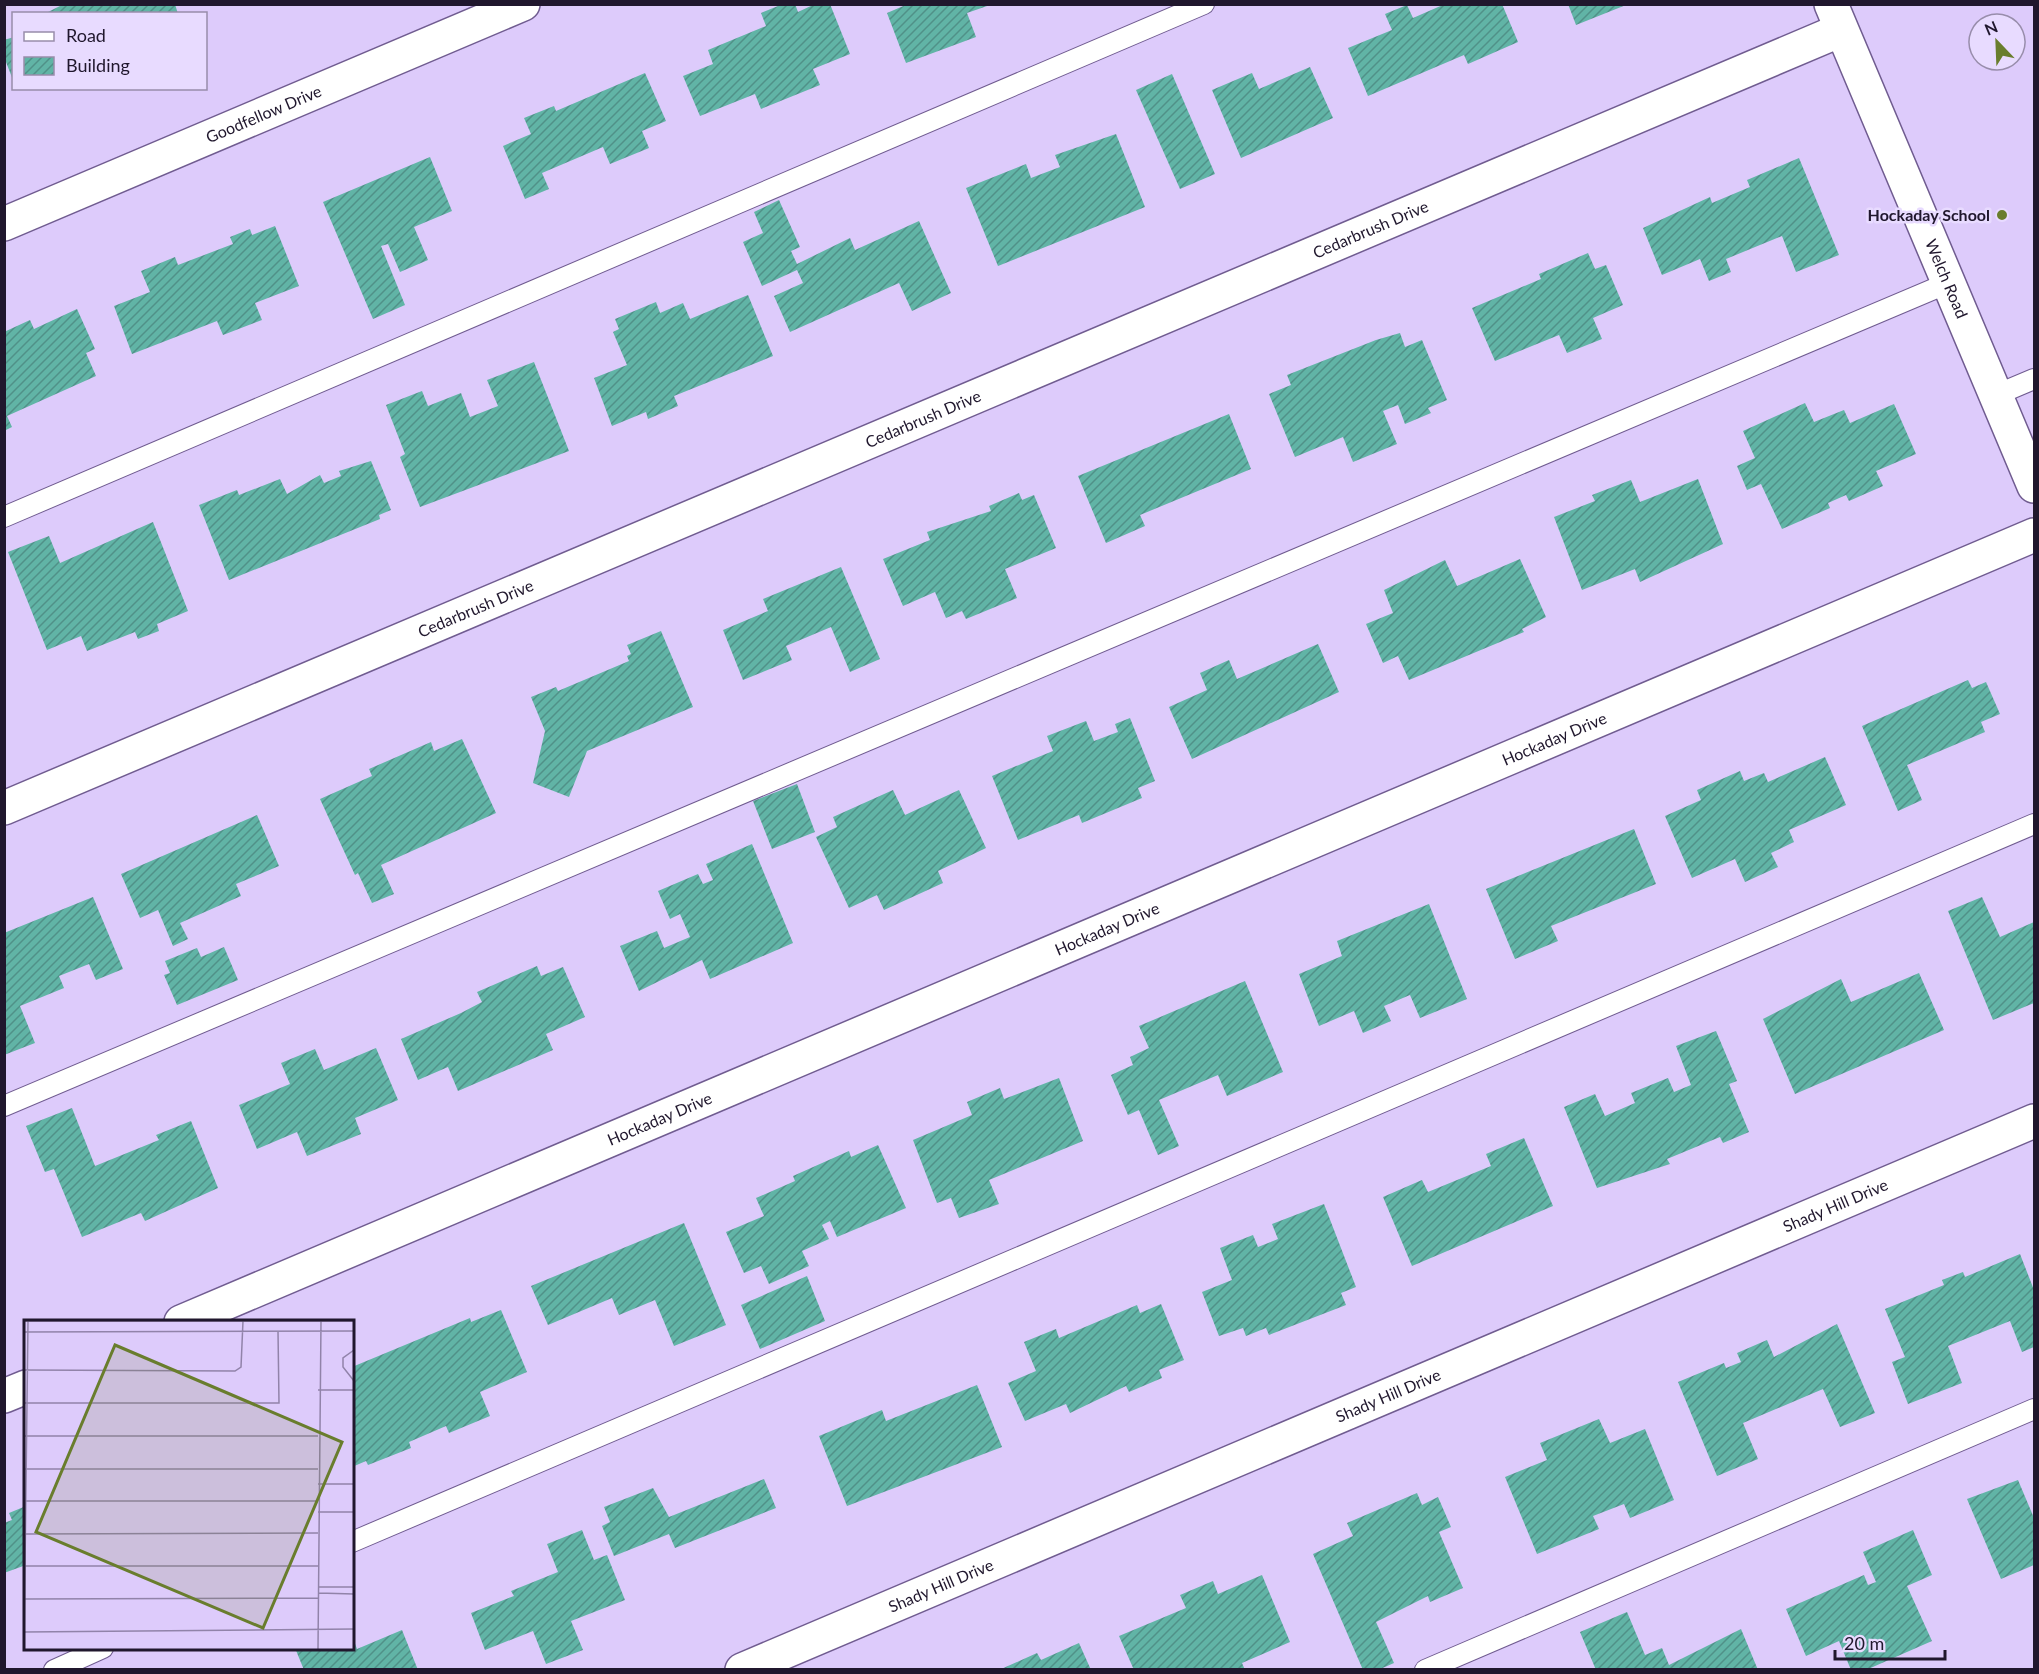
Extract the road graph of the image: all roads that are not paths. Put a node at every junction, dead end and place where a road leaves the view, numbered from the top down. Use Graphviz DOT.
graph roads {
  1 [pos="523,4"];
  2 [pos="1204,4"];
  3 [pos="1836,17"];
  4 [pos="4,224"];
  5 [pos="1948,283"];
  6 [pos="2034,379"];
  7 [pos="1996,395"];
  8 [pos="2034,486"];
  9 [pos="4,517"];
  10 [pos="2034,535"];
  11 [pos="4,808"];
  12 [pos="2034,824"];
  13 [pos="4,1106"];
  14 [pos="2034,1121"];
  15 [pos="186,1320"];
  16 [pos="24,1388"];
  17 [pos="4,1396"];
  18 [pos="2034,1409"];
  19 [pos="354,1541"];
  20 [pos="99,1650"];
  21 [pos="54,1670"];
  22 [pos="742,1670"];
  23 [pos="1425,1670"];
  1 -- 4 [label="street, Goodfellow Drive"];
  2 -- 9 [label="lane"];
  3 -- 5 [label="street, Welch Road"];
  3 -- 11 [label="street, Cedarbrush Drive"];
  5 -- 7 [label="street, Welch Road"];
  5 -- 13 [label="lane"];
  6 -- 7 [label="lane"];
  7 -- 8 [label="street, Welch Road"];
  10 -- 15 [label="street, Hockaday Drive"];
  12 -- 19 [label="lane"];
  14 -- 22 [label="street, Shady Hill Drive"];
  16 -- 17 [label="street"];
  18 -- 23 [label="lane"];
  20 -- 21 [label="lane"];
}
